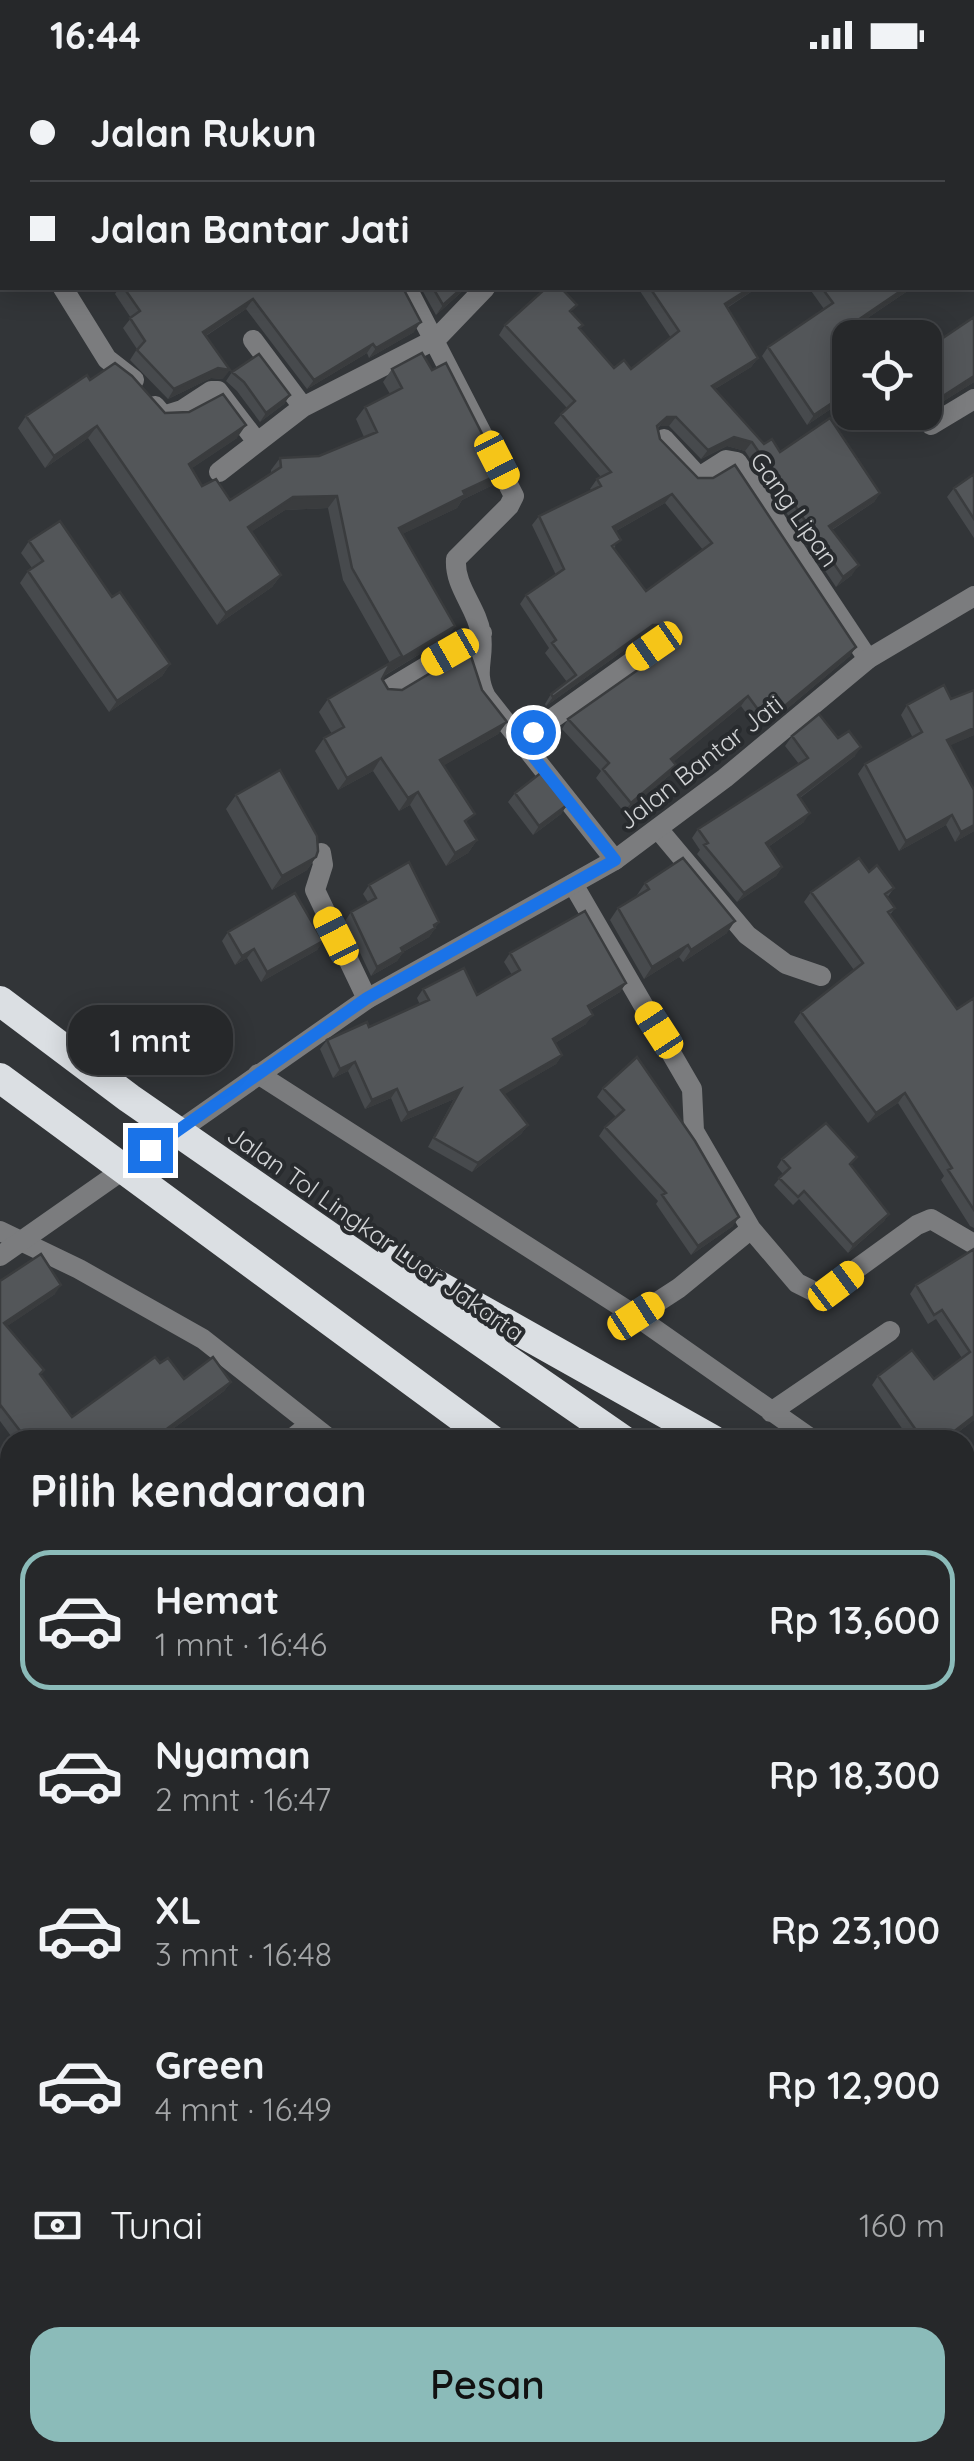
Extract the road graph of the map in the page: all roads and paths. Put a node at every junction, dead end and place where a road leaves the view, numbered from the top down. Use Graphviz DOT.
graph roads {
  1 [pos="64,290"];
  2 [pos="408,290"];
  3 [pos="483,290"];
  4 [pos="436,339"];
  5 [pos="253,340"];
  6 [pos="974,399"];
  7 [pos="303,407"];
  8 [pos="942,418"];
  9 [pos="664,439"];
  10 [pos="257,442"];
  11 [pos="218,472"];
  12 [pos="974,596"];
  13 [pos="482,634"];
  14 [pos="654,646"];
  15 [pos="868,659"];
  16 [pos="386,690"];
  17 [pos="521,741"];
  18 [pos="658,829"];
  19 [pos="320,853"];
  20 [pos="615,860"];
  21 [pos="573,884"];
  22 [pos="822,976"];
  23 [pos="367,998"];
  24 [pos="0,1001"];
  25 [pos="258,1074"];
  26 [pos="0,1078"];
  27 [pos="228,1167"];
  28 [pos="751,1229"];
  29 [pos="0,1231"];
  30 [pos="18,1242"];
  31 [pos="974,1244"];
  32 [pos="0,1256"];
  33 [pos="636,1316"];
  34 [pos="890,1331"];
  35 [pos="771,1412"];
  36 [pos="310,1424"];
  37 [pos="302,1430"];
  38 [pos="318,1430"];
  39 [pos="477,1430"];
  40 [pos="609,1430"];
  41 [pos="695,1430"];
  42 [pos="798,1430"];
  1 -- 10 [label="street"];
  2 -- 4 [label="street"];
  3 -- 4 [label="street"];
  4 -- 7 [label="street"];
  4 -- 13 [label="street"];
  5 -- 7 [label="street"];
  6 -- 8 [label="street"];
  7 -- 10 [label="street"];
  9 -- 15 [label="street, Gang Lipan"];
  10 -- 11 [label="street"];
  12 -- 15 [label="street, Jalan Bantar Jati"];
  13 -- 16 [label="street"];
  13 -- 17 [label="street"];
  14 -- 17 [label="street"];
  15 -- 18 [label="street, Jalan Bantar Jati"];
  17 -- 20 [label="street"];
  18 -- 20 [label="street, Jalan Bantar Jati"];
  18 -- 22 [label="street"];
  19 -- 23 [label="street"];
  20 -- 21 [label="street, Jalan Bantar Jati"];
  21 -- 23 [label="street, Jalan Bantar Jati"];
  21 -- 28 [label="street"];
  23 -- 25 [label="street, Jalan Bantar Jati"];
  24 -- 27 [label="highway, Jalan Tol Lingkar Luar Jakarta"];
  25 -- 30 [label="street, Jalan Bantar Jati"];
  25 -- 33 [label="street"];
  26 -- 39 [label="highway"];
  27 -- 40 [label="highway, Jalan Tol Lingkar Luar Jakarta"];
  27 -- 41 [label="highway"];
  28 -- 31 [label="street"];
  28 -- 33 [label="street"];
  29 -- 30 [label="street"];
  30 -- 32 [label="street, Jalan Bantar Jati"];
  30 -- 36 [label="street"];
  33 -- 35 [label="street"];
  34 -- 35 [label="street"];
  35 -- 42 [label="street"];
  36 -- 37 [label="street"];
  36 -- 38 [label="street"];
}
